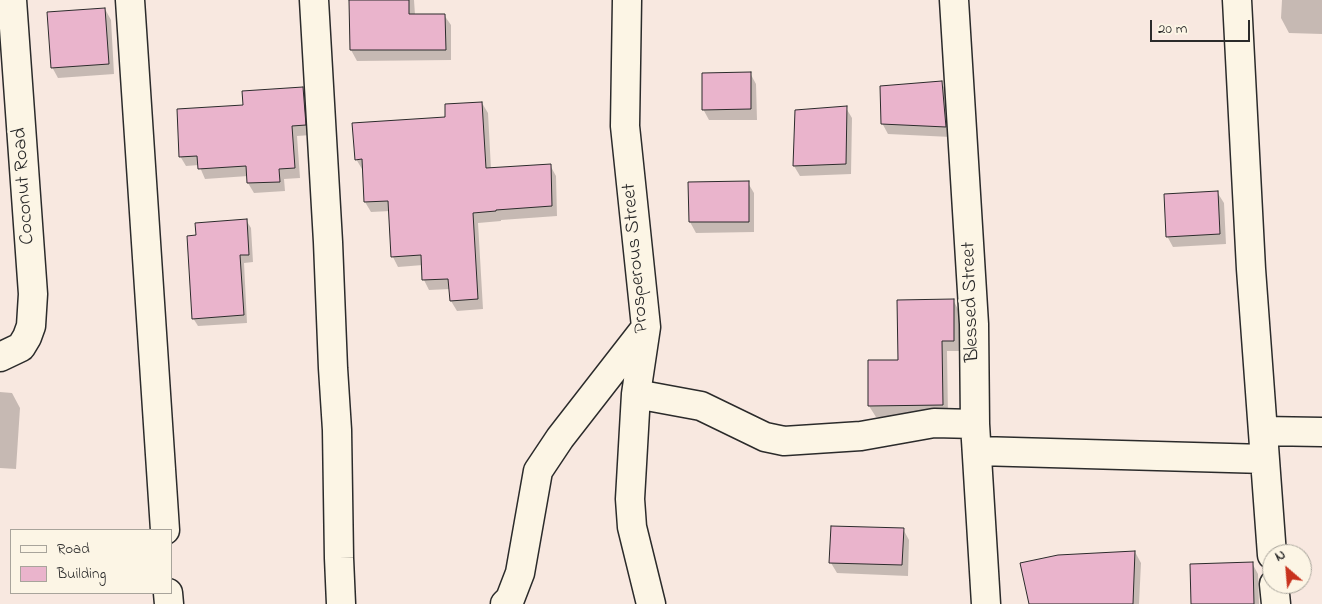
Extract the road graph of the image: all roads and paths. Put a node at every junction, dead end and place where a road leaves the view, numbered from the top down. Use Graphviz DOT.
graph roads {
  1 [pos="12,0"];
  2 [pos="130,0"];
  3 [pos="314,0"];
  4 [pos="627,0"];
  5 [pos="954,0"];
  6 [pos="1236,0"];
  7 [pos="646,327"];
  8 [pos="0,357"];
  9 [pos="636,394"];
  10 [pos="975,424"];
  11 [pos="1263,431"];
  12 [pos="1322,432"];
  13 [pos="978,451"];
  14 [pos="1265,459"];
  15 [pos="165,529"];
  16 [pos="1271,544"];
  17 [pos="341,604"];
  18 [pos="505,604"];
  19 [pos="651,604"];
  20 [pos="986,604"];
  1 -- 8 [label="street, Coconut Road"];
  2 -- 15 [label="street"];
  3 -- 17 [label="street"];
  4 -- 7 [label="street, Prosperous Street"];
  5 -- 10 [label="street, Blessed Street"];
  6 -- 11 [label="street"];
  7 -- 9 [label="street, Prosperous Street"];
  7 -- 18 [label="street"];
  9 -- 10 [label="street"];
  9 -- 19 [label="street, Prosperous Street"];
  10 -- 13 [label="street, Blessed Street"];
  11 -- 12 [label="street"];
  11 -- 14 [label="street"];
  13 -- 14 [label="street"];
  13 -- 20 [label="street, Blessed Street"];
  14 -- 16 [label="street"];
}
